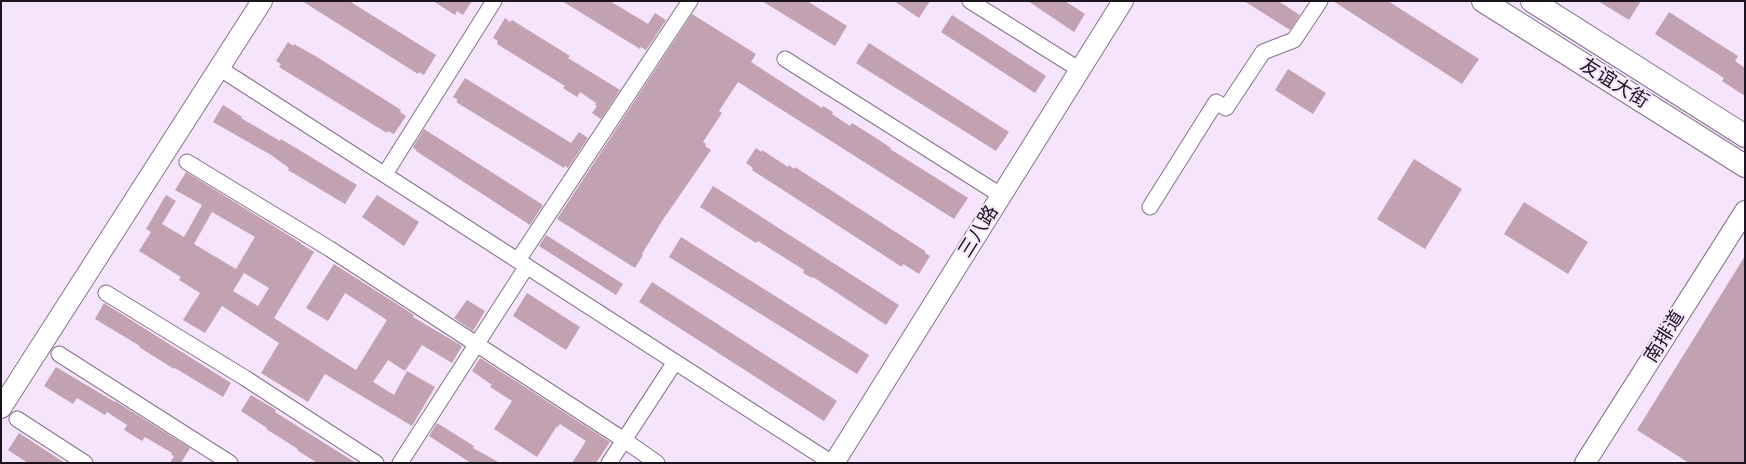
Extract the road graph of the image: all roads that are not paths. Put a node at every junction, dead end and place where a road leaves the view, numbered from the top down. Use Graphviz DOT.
graph roads {
  1 [pos="262,1"];
  2 [pos="494,1"];
  3 [pos="690,1"];
  4 [pos="970,1"];
  5 [pos="1123,1"];
  6 [pos="1320,1"];
  7 [pos="1483,1"];
  8 [pos="1532,1"];
  9 [pos="785,59"];
  10 [pos="219,68"];
  11 [pos="1080,70"];
  12 [pos="1745,136"];
  13 [pos="187,162"];
  14 [pos="1745,166"];
  15 [pos="385,174"];
  16 [pos="1002,196"];
  17 [pos="1150,207"];
  18 [pos="1745,211"];
  19 [pos="522,263"];
  20 [pos="106,293"];
  21 [pos="476,344"];
  22 [pos="59,354"];
  23 [pos="675,362"];
  24 [pos="9,414"];
  25 [pos="624,440"];
  26 [pos="85,463"];
  27 [pos="230,463"];
  28 [pos="376,463"];
  29 [pos="400,463"];
  30 [pos="609,463"];
  31 [pos="657,463"];
  32 [pos="833,463"];
  33 [pos="1585,463"];
  1 -- 10 [label="street"];
  2 -- 15 [label="street"];
  3 -- 19 [label="street"];
  4 -- 11 [label="street"];
  5 -- 11 [label="street, 三八路"];
  6 -- 17 [label="street"];
  7 -- 14 [label="main road, 友谊大街"];
  8 -- 12 [label="main road, 友谊大街"];
  9 -- 16 [label="street"];
  10 -- 15 [label="street"];
  10 -- 24 [label="street"];
  11 -- 16 [label="street, 三八路"];
  13 -- 21 [label="street"];
  15 -- 19 [label="street"];
  16 -- 32 [label="street, 三八路"];
  18 -- 33 [label="street, 南排道"];
  19 -- 21 [label="street"];
  19 -- 23 [label="street"];
  20 -- 28 [label="street"];
  21 -- 25 [label="street"];
  21 -- 29 [label="street"];
  22 -- 27 [label="street"];
  23 -- 25 [label="street"];
  23 -- 32 [label="street"];
  24 -- 26 [label="street"];
  25 -- 30 [label="street"];
  25 -- 31 [label="street"];
}
